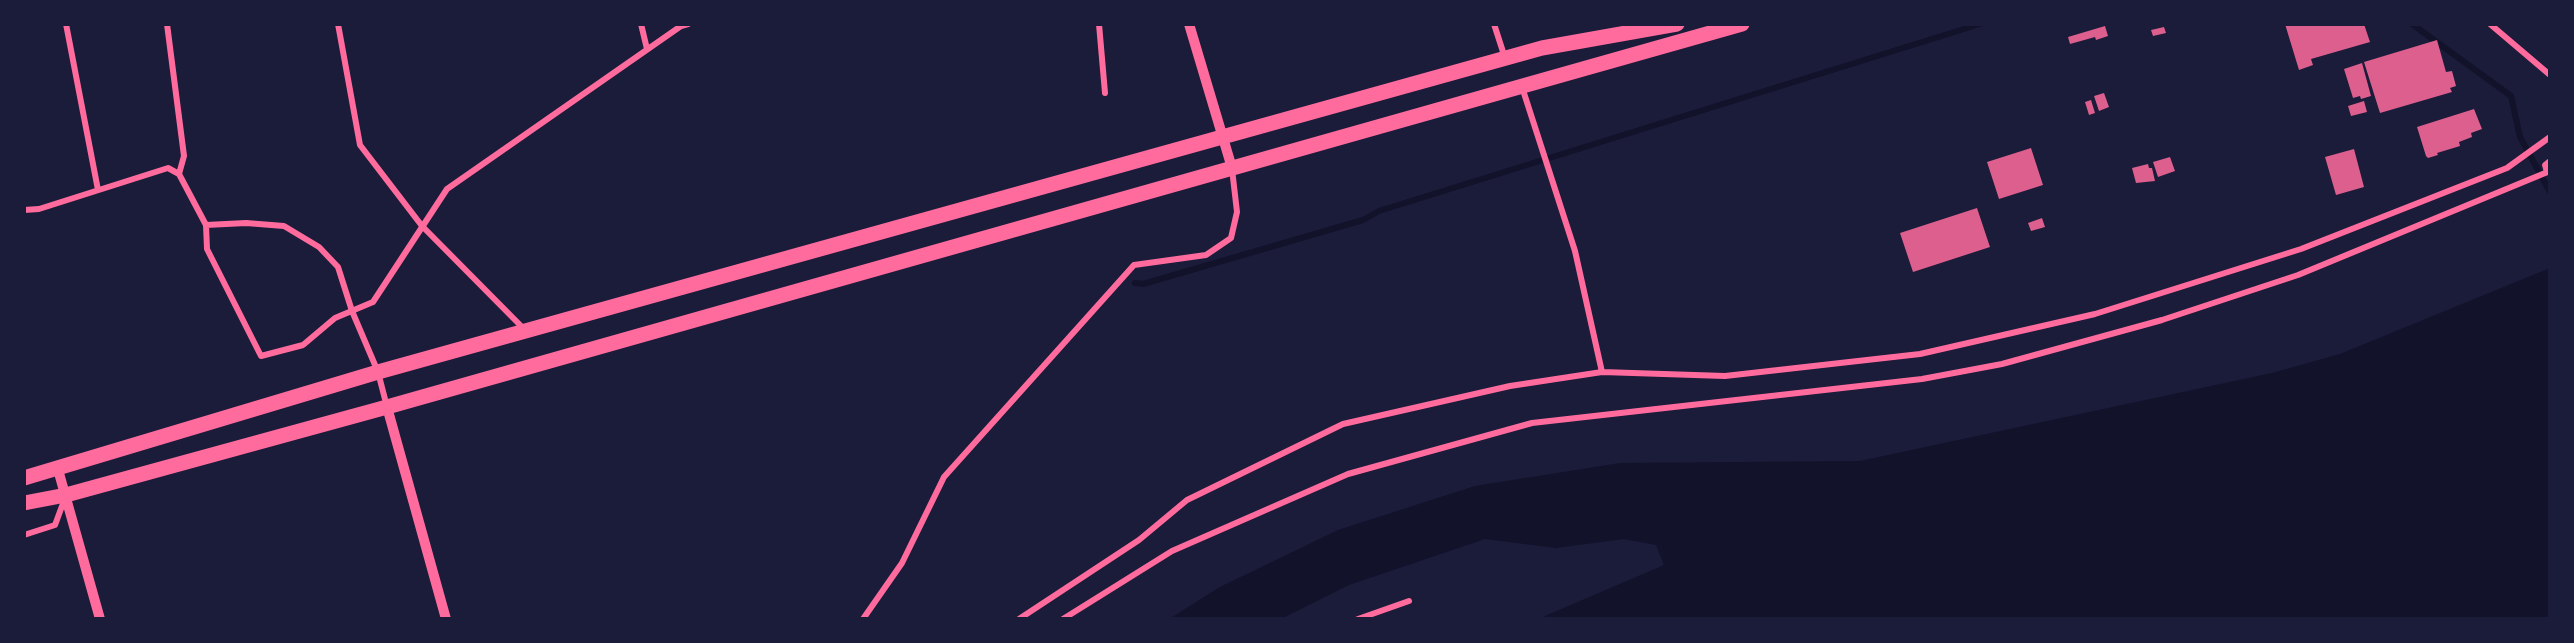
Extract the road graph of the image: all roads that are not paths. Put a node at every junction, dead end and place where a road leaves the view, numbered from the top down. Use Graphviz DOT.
graph roads {
  1 [pos="66,24"];
  2 [pos="167,24"];
  3 [pos="338,24"];
  4 [pos="641,24"];
  5 [pos="688,24"];
  6 [pos="1099,24"];
  7 [pos="1190,24"];
  8 [pos="1494,24"];
  9 [pos="1677,24"];
  10 [pos="1742,24"];
  11 [pos="2490,24"];
  12 [pos="648,50"];
  13 [pos="1506,58"];
  14 [pos="2550,75"];
  15 [pos="1521,85"];
  16 [pos="1105,93"];
  17 [pos="1223,136"];
  18 [pos="2550,137"];
  19 [pos="2550,161"];
  20 [pos="1232,168"];
  21 [pos="2548,172"];
  22 [pos="179,174"];
  23 [pos="98,190"];
  24 [pos="24,210"];
  25 [pos="207,225"];
  26 [pos="422,226"];
  27 [pos="352,311"];
  28 [pos="526,332"];
  29 [pos="378,372"];
  30 [pos="1602,372"];
  31 [pos="387,407"];
  32 [pos="57,466"];
  33 [pos="24,478"];
  34 [pos="66,495"];
  35 [pos="24,503"];
  36 [pos="24,535"];
  37 [pos="1409,601"];
  38 [pos="100,619"];
  39 [pos="446,619"];
  40 [pos="863,619"];
  41 [pos="1019,619"];
  42 [pos="1063,619"];
  43 [pos="1358,619"];
  1 -- 23 [label="street"];
  2 -- 22 [label="street"];
  3 -- 26 [label="street"];
  4 -- 12 [label="street"];
  5 -- 12 [label="street"];
  6 -- 16 [label="street"];
  7 -- 17 [label="street"];
  8 -- 13 [label="street"];
  9 -- 13 [label="highway"];
  10 -- 15 [label="highway"];
  11 -- 14 [label="street"];
  12 -- 26 [label="street"];
  13 -- 17 [label="highway"];
  15 -- 20 [label="highway"];
  15 -- 30 [label="street"];
  17 -- 20 [label="street"];
  17 -- 28 [label="highway"];
  18 -- 30 [label="street"];
  19 -- 21 [label="street"];
  20 -- 31 [label="highway"];
  20 -- 40 [label="street"];
  21 -- 42 [label="street"];
  22 -- 23 [label="street"];
  22 -- 25 [label="street"];
  23 -- 24 [label="street"];
  25 -- 27 [label="street"];
  25 -- 27 [label="street"];
  26 -- 27 [label="street"];
  26 -- 28 [label="street"];
  27 -- 29 [label="street"];
  28 -- 29 [label="highway"];
  29 -- 31 [label="street"];
  29 -- 32 [label="highway"];
  30 -- 41 [label="street"];
  31 -- 34 [label="highway"];
  31 -- 39 [label="street"];
  32 -- 33 [label="highway"];
  32 -- 34 [label="street"];
  34 -- 35 [label="highway"];
  34 -- 36 [label="street"];
  34 -- 38 [label="street"];
  37 -- 43 [label="street"];
}
